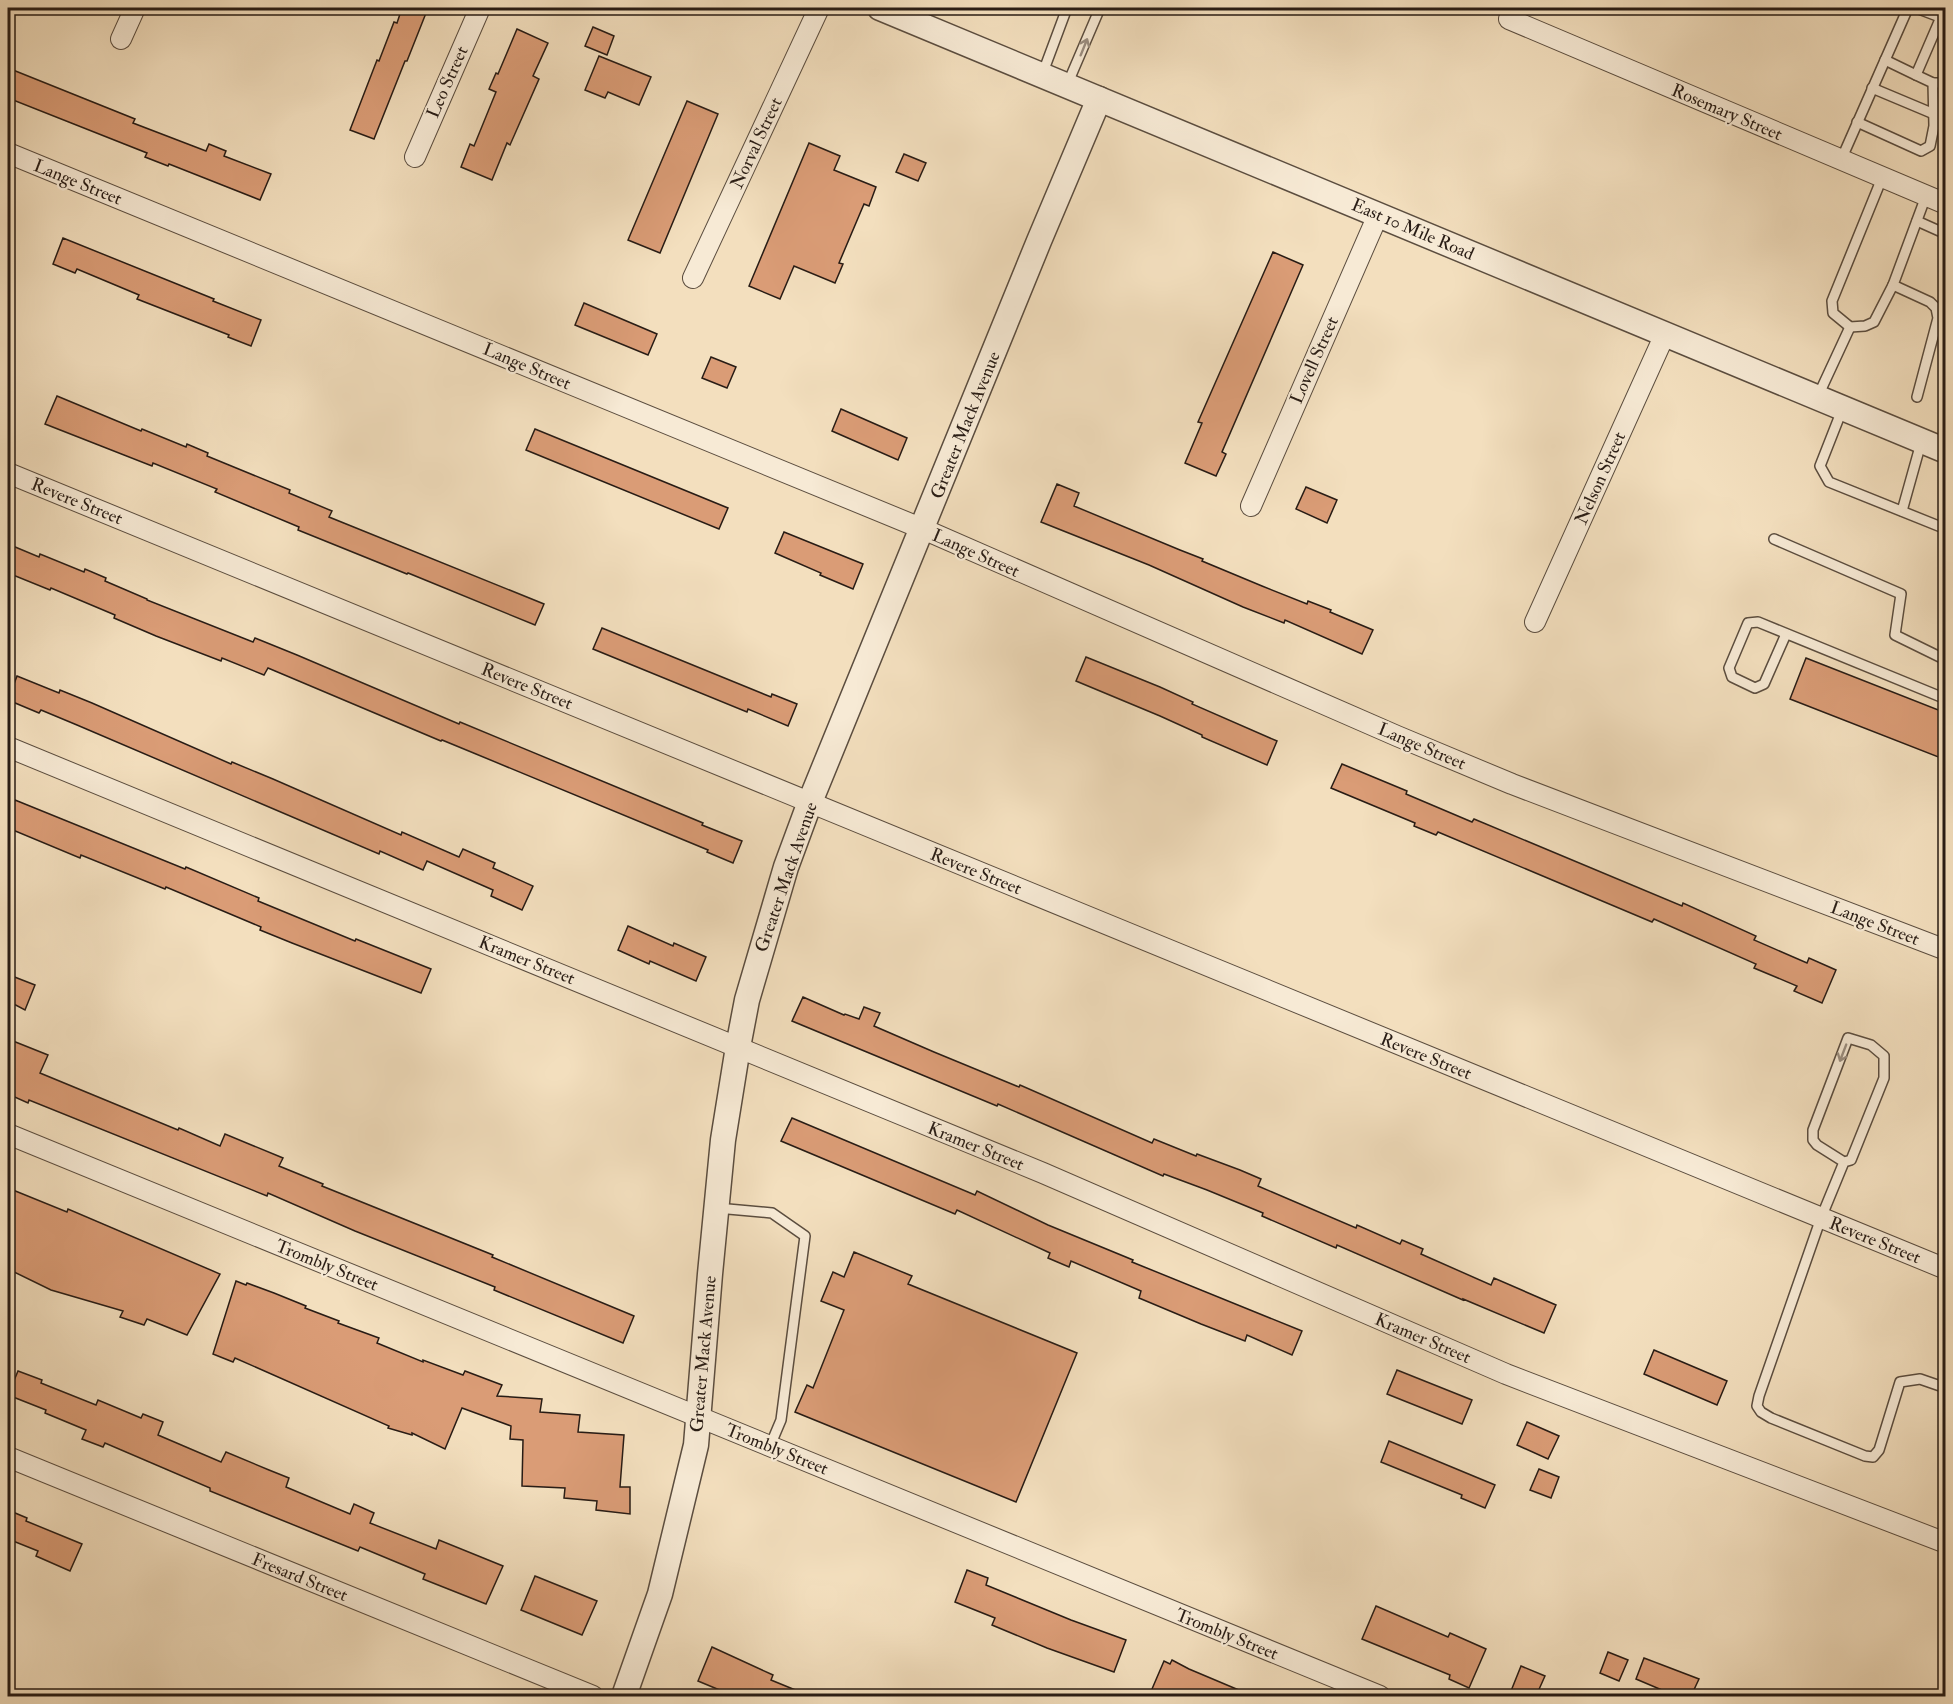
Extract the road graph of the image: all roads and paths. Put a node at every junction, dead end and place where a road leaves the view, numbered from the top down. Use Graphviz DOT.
graph roads {
  1 [pos="135,8"];
  2 [pos="480,8"];
  3 [pos="819,8"];
  4 [pos="880,8"];
  5 [pos="1067,8"];
  6 [pos="1100,8"];
  7 [pos="1908,8"];
  8 [pos="1916,8"];
  9 [pos="1943,18"];
  10 [pos="1509,19"];
  11 [pos="121,39"];
  12 [pos="1885,60"];
  13 [pos="1042,75"];
  14 [pos="1916,75"];
  15 [pos="1933,83"];
  16 [pos="1946,83"];
  17 [pos="1067,85"];
  18 [pos="1872,88"];
  19 [pos="1099,99"];
  20 [pos="1934,114"];
  21 [pos="1857,122"];
  22 [pos="8,153"];
  23 [pos="415,157"];
  24 [pos="1841,160"];
  25 [pos="1882,178"];
  26 [pos="1926,196"];
  27 [pos="1946,204"];
  28 [pos="1378,214"];
  29 [pos="1917,221"];
  30 [pos="1946,234"];
  31 [pos="693,278"];
  32 [pos="1893,285"];
  33 [pos="1850,327"];
  34 [pos="1665,334"];
  35 [pos="1818,397"];
  36 [pos="1917,397"];
  37 [pos="1842,408"];
  38 [pos="1922,441"];
  39 [pos="1946,451"];
  40 [pos="8,472"];
  41 [pos="1251,506"];
  42 [pos="1902,511"];
  43 [pos="1946,529"];
  44 [pos="923,530"];
  45 [pos="1774,540"];
  46 [pos="1535,622"];
  47 [pos="1786,634"];
  48 [pos="1946,660"];
  49 [pos="1946,699"];
  50 [pos="8,747"];
  51 [pos="810,802"];
  52 [pos="1946,950"];
  53 [pos="738,1047"];
  54 [pos="8,1134"];
  55 [pos="1844,1162"];
  56 [pos="717,1208"];
  57 [pos="1821,1218"];
  58 [pos="1946,1269"];
  59 [pos="1946,1388"];
  60 [pos="698,1418"];
  61 [pos="770,1446"];
  62 [pos="8,1457"];
  63 [pos="1946,1543"];
  64 [pos="593,1696"];
  65 [pos="624,1696"];
  66 [pos="1380,1696"];
  1 -- 11 [label="street"];
  2 -- 23 [label="street, Leo Street"];
  3 -- 31 [label="street, Norval Street"];
  4 -- 13 [label="street, East 10 Mile Road"];
  5 -- 13 [label="lane"];
  17 -- 6 [label="lane, one-way"];
  7 -- 12 [label="lane"];
  8 -- 9 [label="lane"];
  9 -- 14 [label="lane"];
  10 -- 24 [label="street, Rosemary Street"];
  12 -- 14 [label="lane"];
  12 -- 18 [label="lane"];
  13 -- 17 [label="street, East 10 Mile Road"];
  14 -- 15 [label="lane"];
  15 -- 16 [label="lane"];
  15 -- 20 [label="lane"];
  17 -- 19 [label="street, East 10 Mile Road"];
  18 -- 20 [label="lane"];
  18 -- 21 [label="lane"];
  19 -- 28 [label="street, East 10 Mile Road"];
  19 -- 44 [label="street, Greater Mack Avenue"];
  20 -- 21 [label="lane"];
  21 -- 24 [label="lane"];
  22 -- 44 [label="street, Lange Street"];
  24 -- 25 [label="street, Rosemary Street"];
  25 -- 26 [label="street, Rosemary Street"];
  25 -- 33 [label="lane"];
  26 -- 27 [label="street, Rosemary Street"];
  26 -- 29 [label="lane"];
  28 -- 34 [label="street, East 10 Mile Road"];
  28 -- 41 [label="street, Lovell Street"];
  29 -- 30 [label="lane"];
  29 -- 32 [label="lane"];
  32 -- 33 [label="lane"];
  32 -- 36 [label="lane"];
  33 -- 35 [label="lane"];
  34 -- 35 [label="street, East 10 Mile Road"];
  34 -- 46 [label="street, Nelson Street"];
  35 -- 37 [label="street, East 10 Mile Road"];
  37 -- 38 [label="street, East 10 Mile Road"];
  37 -- 42 [label="lane"];
  38 -- 39 [label="street, East 10 Mile Road"];
  38 -- 42 [label="lane"];
  40 -- 51 [label="street, Revere Street"];
  42 -- 43 [label="lane"];
  44 -- 51 [label="street, Greater Mack Avenue"];
  44 -- 52 [label="street, Lange Street"];
  45 -- 48 [label="lane"];
  47 -- 47 [label="lane"];
  47 -- 49 [label="lane"];
  50 -- 53 [label="street, Kramer Street"];
  51 -- 53 [label="street, Greater Mack Avenue"];
  51 -- 57 [label="street, Revere Street"];
  53 -- 56 [label="street, Greater Mack Avenue"];
  53 -- 63 [label="street, Kramer Street"];
  54 -- 60 [label="street, Trombly Street"];
  55 -- 55 [label="lane, one-way"];
  55 -- 57 [label="lane"];
  56 -- 60 [label="street, Greater Mack Avenue"];
  56 -- 61 [label="lane"];
  57 -- 58 [label="street, Revere Street"];
  57 -- 59 [label="lane"];
  60 -- 61 [label="street, Trombly Street"];
  60 -- 65 [label="street, Greater Mack Avenue"];
  61 -- 66 [label="street, Trombly Street"];
  62 -- 64 [label="street, Fresard Street"];
}
